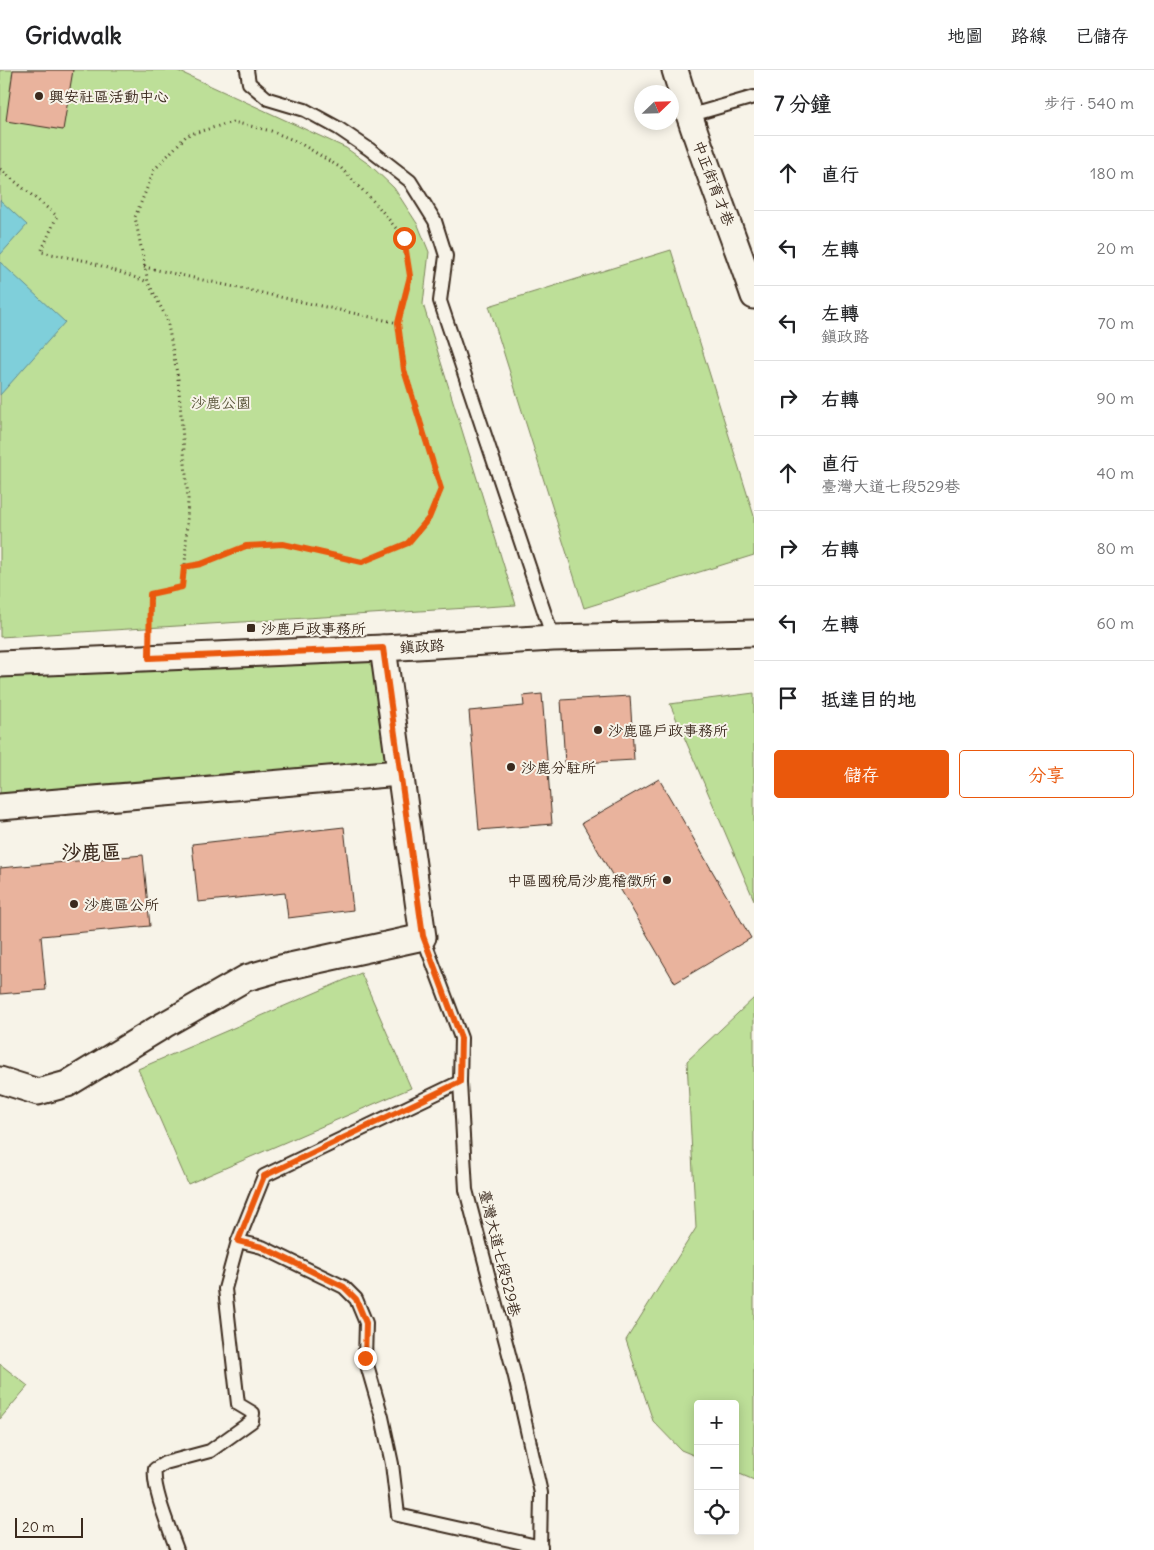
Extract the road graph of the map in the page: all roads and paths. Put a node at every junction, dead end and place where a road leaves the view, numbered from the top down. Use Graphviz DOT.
graph roads {
  1 [pos="247,70"];
  2 [pos="675,70"];
  3 [pos="754,97"];
  4 [pos="688,116"];
  5 [pos="0,169"];
  6 [pos="744,236"];
  7 [pos="144,266"];
  8 [pos="148,282"];
  9 [pos="754,296"];
  10 [pos="398,323"];
  11 [pos="184,567"];
  12 [pos="754,633"];
  13 [pos="553,638"];
  14 [pos="383,648"];
  15 [pos="149,658"];
  16 [pos="0,664"];
  17 [pos="399,772"];
  18 [pos="0,807"];
  19 [pos="423,936"];
  20 [pos="0,1080"];
  21 [pos="460,1082"];
  22 [pos="238,1241"];
  23 [pos="540,1548"];
  24 [pos="177,1550"];
  1 -- 13 [label="lane"];
  2 -- 4 [label="street, 中正街育才巷"];
  3 -- 4 [label="lane"];
  4 -- 6 [label="street, 中正街育才巷"];
  5 -- 8 [label="path"];
  6 -- 9 [label="street, 中正街育才巷"];
  7 -- 8 [label="path"];
  7 -- 10 [label="path"];
  7 -- 10 [label="path"];
  8 -- 11 [label="path"];
  10 -- 11 [label="path"];
  11 -- 15 [label="path"];
  12 -- 13 [label="street, 鎮政路"];
  13 -- 14 [label="street, 鎮政路"];
  14 -- 15 [label="street, 鎮政路"];
  14 -- 17 [label="street"];
  15 -- 16 [label="street, 鎮政路"];
  17 -- 18 [label="street"];
  17 -- 19 [label="street"];
  19 -- 20 [label="street"];
  19 -- 21 [label="lane, 臺灣大道七段529巷"];
  21 -- 22 [label="lane"];
  21 -- 23 [label="lane, 臺灣大道七段529巷"];
  22 -- 23 [label="lane"];
  22 -- 24 [label="lane"];
}
